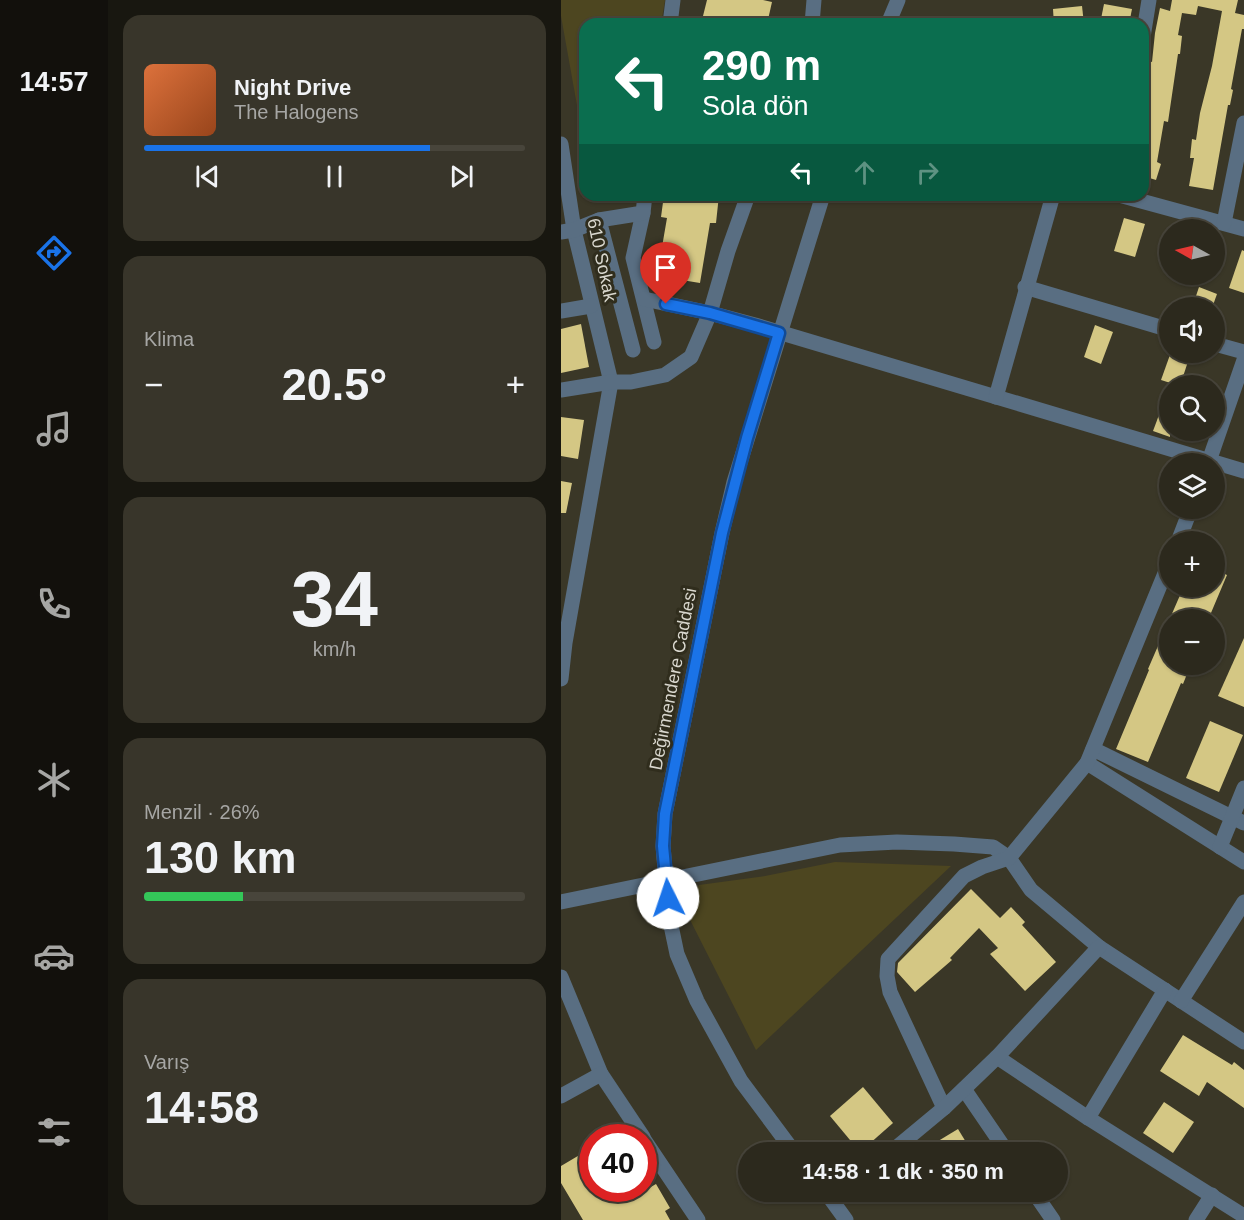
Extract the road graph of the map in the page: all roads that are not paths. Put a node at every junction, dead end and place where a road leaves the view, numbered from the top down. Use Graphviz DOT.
graph roads {
  1 [pos="673,0"];
  2 [pos="814,0"];
  3 [pos="898,0"];
  4 [pos="1149,0"];
  5 [pos="671,18"];
  6 [pos="812,18"];
  7 [pos="890,18"];
  8 [pos="1146,18"];
  9 [pos="1244,123"];
  10 [pos="561,144"];
  11 [pos="644,201"];
  12 [pos="746,201"];
  13 [pos="821,201"];
  14 [pos="1051,201"];
  15 [pos="1142,201"];
  16 [pos="643,213"];
  17 [pos="1209,219"];
  18 [pos="1225,219"];
  19 [pos="599,220"];
  20 [pos="1225,223"];
  21 [pos="1244,229"];
  22 [pos="568,231"];
  23 [pos="1026,287"];
  24 [pos="644,299"];
  25 [pos="591,306"];
  26 [pos="561,311"];
  27 [pos="710,313"];
  28 [pos="1159,327"];
  29 [pos="779,333"];
  30 [pos="654,342"];
  31 [pos="1225,347"];
  32 [pos="633,350"];
  33 [pos="1244,352"];
  34 [pos="1244,360"];
  35 [pos="612,382"];
  36 [pos="561,390"];
  37 [pos="996,397"];
  38 [pos="1182,453"];
  39 [pos="1212,453"];
  40 [pos="1225,466"];
  41 [pos="1244,471"];
  42 [pos="1159,588"];
  43 [pos="563,643"];
  44 [pos="561,679"];
  45 [pos="1090,756"];
  46 [pos="1244,788"];
  47 [pos="1239,820"];
  48 [pos="1220,847"];
  49 [pos="1009,858"];
  50 [pos="1244,862"];
  51 [pos="667,880"];
  52 [pos="561,902"];
  53 [pos="1244,902"];
  54 [pos="1099,947"];
  55 [pos="561,977"];
  56 [pos="1165,990"];
  57 [pos="1181,1001"];
  58 [pos="1244,1042"];
  59 [pos="997,1057"];
  60 [pos="601,1074"];
  61 [pos="965,1089"];
  62 [pos="561,1096"];
  63 [pos="944,1108"];
  64 [pos="1088,1118"];
  65 [pos="634,1124"];
  66 [pos="787,1142"];
  67 [pos="903,1142"];
  68 [pos="1000,1142"];
  69 [pos="657,1159"];
  70 [pos="1212,1195"];
  71 [pos="833,1202"];
  72 [pos="1041,1202"];
  73 [pos="1244,1216"];
  74 [pos="698,1220"];
  75 [pos="846,1220"];
  76 [pos="1053,1220"];
  77 [pos="1196,1220"];
  1 -- 5 [label="street"];
  2 -- 6 [label="street"];
  3 -- 7 [label="street"];
  4 -- 8 [label="street"];
  9 -- 18 [label="street"];
  10 -- 22 [label="street, 610 Sokak"];
  11 -- 16 [label="street"];
  12 -- 27 [label="street"];
  13 -- 29 [label="street, Değirmendere Caddesi"];
  14 -- 23 [label="street"];
  15 -- 17 [label="street"];
  16 -- 19 [label="street"];
  16 -- 24 [label="street"];
  19 -- 22 [label="street"];
  19 -- 32 [label="street"];
  20 -- 21 [label="street"];
  22 -- 25 [label="street, 610 Sokak"];
  23 -- 28 [label="street"];
  23 -- 37 [label="street"];
  24 -- 27 [label="street"];
  24 -- 30 [label="street"];
  25 -- 26 [label="street"];
  25 -- 35 [label="street, 610 Sokak"];
  27 -- 29 [label="street"];
  27 -- 35 [label="street"];
  29 -- 37 [label="street"];
  29 -- 51 [label="street, Değirmendere Caddesi"];
  31 -- 33 [label="street"];
  34 -- 39 [label="street"];
  35 -- 36 [label="street"];
  35 -- 43 [label="street"];
  37 -- 38 [label="street"];
  40 -- 41 [label="street"];
  42 -- 45 [label="street"];
  43 -- 44 [label="street"];
  45 -- 47 [label="street"];
  45 -- 48 [label="street"];
  45 -- 49 [label="street"];
  46 -- 47 [label="street"];
  47 -- 48 [label="street"];
  48 -- 50 [label="street"];
  49 -- 51 [label="street"];
  49 -- 54 [label="street"];
  49 -- 63 [label="street"];
  51 -- 52 [label="street"];
  51 -- 66 [label="street, Değirmendere Caddesi"];
  53 -- 57 [label="street"];
  54 -- 56 [label="street"];
  54 -- 59 [label="street"];
  55 -- 60 [label="street"];
  56 -- 57 [label="street"];
  56 -- 64 [label="street"];
  57 -- 58 [label="street"];
  59 -- 61 [label="street"];
  59 -- 64 [label="street"];
  60 -- 62 [label="street"];
  60 -- 65 [label="street"];
  61 -- 63 [label="street"];
  61 -- 68 [label="street"];
  63 -- 67 [label="street"];
  64 -- 70 [label="street"];
  69 -- 74 [label="street"];
  70 -- 73 [label="street"];
  70 -- 77 [label="street"];
  71 -- 75 [label="street"];
  72 -- 76 [label="street"];
}
